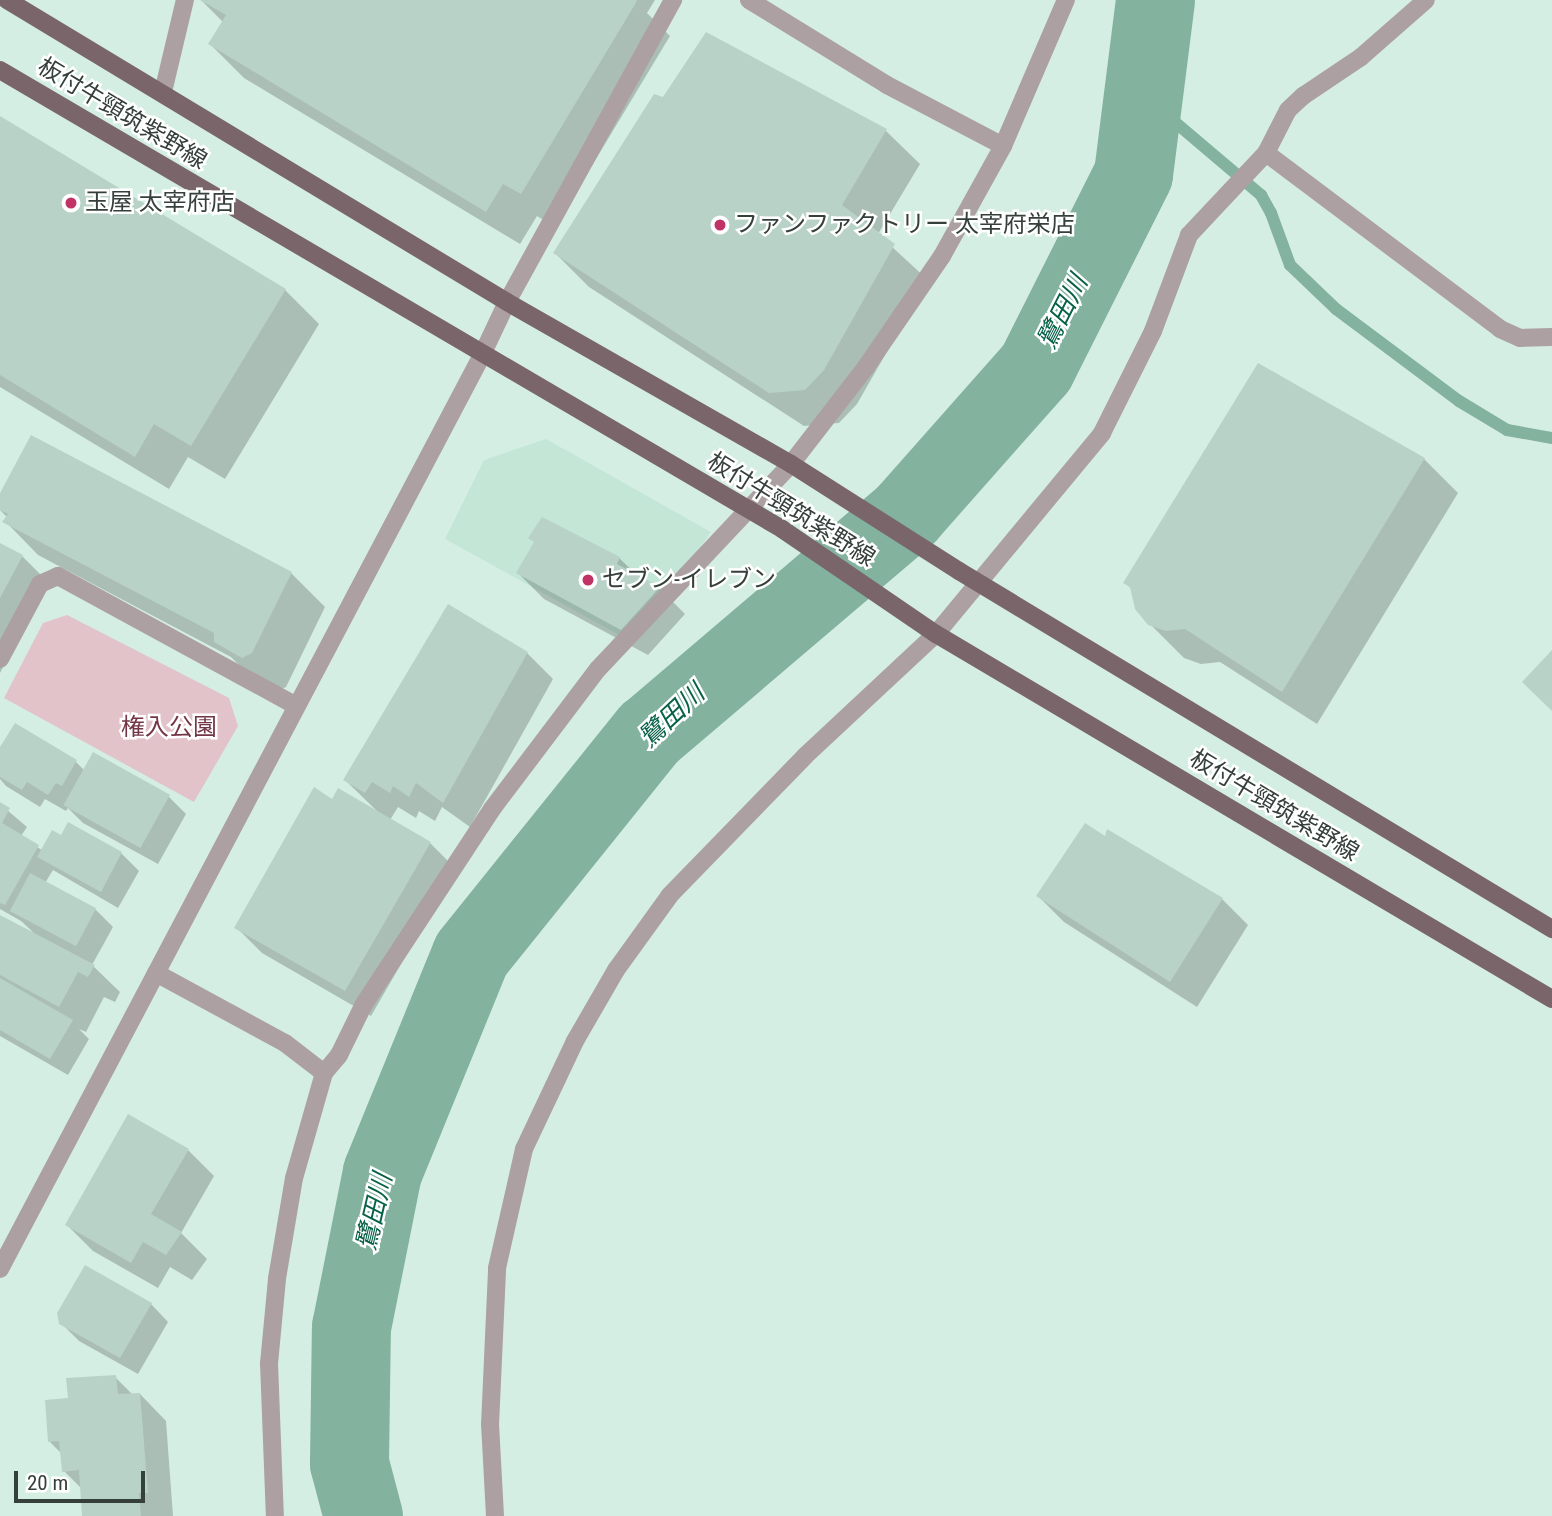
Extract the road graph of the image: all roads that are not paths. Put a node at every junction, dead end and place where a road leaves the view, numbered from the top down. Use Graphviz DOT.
graph roads {
  1 [pos="7,0"];
  2 [pos="185,0"];
  3 [pos="673,0"];
  4 [pos="749,0"];
  5 [pos="1066,0"];
  6 [pos="1426,0"];
  7 [pos="0,70"];
  8 [pos="163,92"];
  9 [pos="1003,146"];
  10 [pos="1266,153"];
  11 [pos="507,302"];
  12 [pos="1552,337"];
  13 [pos="482,355"];
  14 [pos="791,464"];
  15 [pos="749,511"];
  16 [pos="978,582"];
  17 [pos="936,634"];
  18 [pos="0,659"];
  19 [pos="296,706"];
  20 [pos="1552,929"];
  21 [pos="156,973"];
  22 [pos="1552,999"];
  23 [pos="324,1073"];
  24 [pos="0,1269"];
  25 [pos="275,1516"];
  26 [pos="495,1516"];
  1 -- 8 [label="main road, 板付牛頸筑紫野線"];
  2 -- 8 [label="street"];
  3 -- 11 [label="street"];
  4 -- 9 [label="street"];
  5 -- 9 [label="street"];
  6 -- 10 [label="street"];
  7 -- 13 [label="main road, 板付牛頸筑紫野線"];
  8 -- 11 [label="main road, 板付牛頸筑紫野線"];
  9 -- 14 [label="street"];
  10 -- 12 [label="street"];
  10 -- 16 [label="street"];
  11 -- 13 [label="street"];
  11 -- 14 [label="main road, 板付牛頸筑紫野線"];
  13 -- 15 [label="main road, 板付牛頸筑紫野線"];
  13 -- 19 [label="street"];
  14 -- 15 [label="street"];
  14 -- 16 [label="main road, 板付牛頸筑紫野線"];
  15 -- 17 [label="main road, 板付牛頸筑紫野線"];
  15 -- 23 [label="street"];
  16 -- 17 [label="street"];
  16 -- 20 [label="main road, 板付牛頸筑紫野線"];
  17 -- 22 [label="main road, 板付牛頸筑紫野線"];
  17 -- 26 [label="street"];
  18 -- 19 [label="street"];
  19 -- 21 [label="street"];
  21 -- 23 [label="street"];
  21 -- 24 [label="street"];
  23 -- 25 [label="street"];
}
